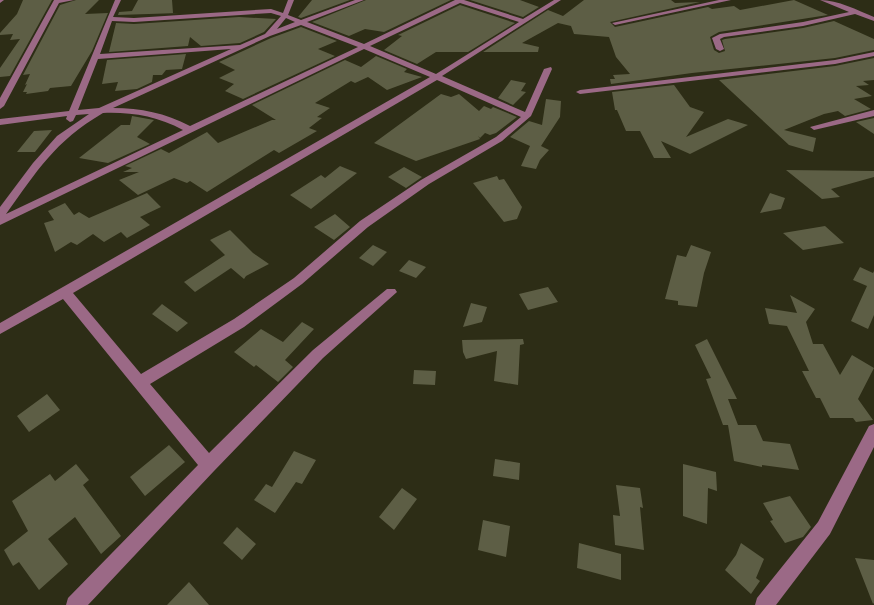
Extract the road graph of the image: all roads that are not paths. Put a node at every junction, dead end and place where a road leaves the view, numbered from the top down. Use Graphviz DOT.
graph roads {
  1 [pos="71,0"];
  2 [pos="118,0"];
  3 [pos="361,0"];
  4 [pos="460,0"];
  5 [pos="558,0"];
  6 [pos="728,0"];
  7 [pos="823,0"];
  8 [pos="57,1"];
  9 [pos="288,7"];
  10 [pos="856,12"];
  11 [pos="109,19"];
  12 [pos="874,19"];
  13 [pos="134,20"];
  14 [pos="524,21"];
  15 [pos="302,23"];
  16 [pos="615,23"];
  17 [pos="106,30"];
  18 [pos="267,35"];
  19 [pos="244,46"];
  20 [pos="367,46"];
  21 [pos="720,49"];
  22 [pos="874,54"];
  23 [pos="95,57"];
  24 [pos="548,69"];
  25 [pos="436,77"];
  26 [pos="580,92"];
  27 [pos="0,106"];
  28 [pos="102,110"];
  29 [pos="874,113"];
  30 [pos="73,114"];
  31 [pos="527,116"];
  32 [pos="0,122"];
  33 [pos="814,128"];
  34 [pos="190,130"];
  35 [pos="60,138"];
  36 [pos="0,214"];
  37 [pos="0,221"];
  38 [pos="64,291"];
  39 [pos="390,292"];
  40 [pos="0,330"];
  41 [pos="140,382"];
  42 [pos="874,431"];
  43 [pos="208,465"];
  44 [pos="75,605"];
  45 [pos="764,605"];
  1 -- 8 [label="street"];
  2 -- 11 [label="street"];
  3 -- 15 [label="street"];
  4 -- 14 [label="street"];
  4 -- 20 [label="street"];
  5 -- 14 [label="street"];
  6 -- 16 [label="street"];
  7 -- 10 [label="street"];
  8 -- 27 [label="street"];
  9 -- 13 [label="street"];
  9 -- 15 [label="street"];
  9 -- 18 [label="street"];
  10 -- 12 [label="street"];
  10 -- 21 [label="street"];
  11 -- 13 [label="street"];
  11 -- 17 [label="street"];
  13 -- 17 [label="street"];
  14 -- 25 [label="street"];
  15 -- 18 [label="street"];
  15 -- 20 [label="street"];
  17 -- 23 [label="street"];
  18 -- 19 [label="street"];
  19 -- 23 [label="street"];
  19 -- 28 [label="street"];
  20 -- 25 [label="street"];
  20 -- 34 [label="street"];
  22 -- 26 [label="street"];
  23 -- 30 [label="street"];
  24 -- 31 [label="street"];
  25 -- 31 [label="street"];
  25 -- 38 [label="street"];
  28 -- 30 [label="street"];
  28 -- 34 [label="street"];
  28 -- 35 [label="street"];
  29 -- 33 [label="street"];
  30 -- 32 [label="street"];
  30 -- 35 [label="street"];
  31 -- 41 [label="street"];
  34 -- 37 [label="street"];
  35 -- 36 [label="street"];
  38 -- 40 [label="street"];
  38 -- 41 [label="street"];
  39 -- 43 [label="street"];
  41 -- 43 [label="street"];
  42 -- 45 [label="street"];
  43 -- 44 [label="street"];
}
